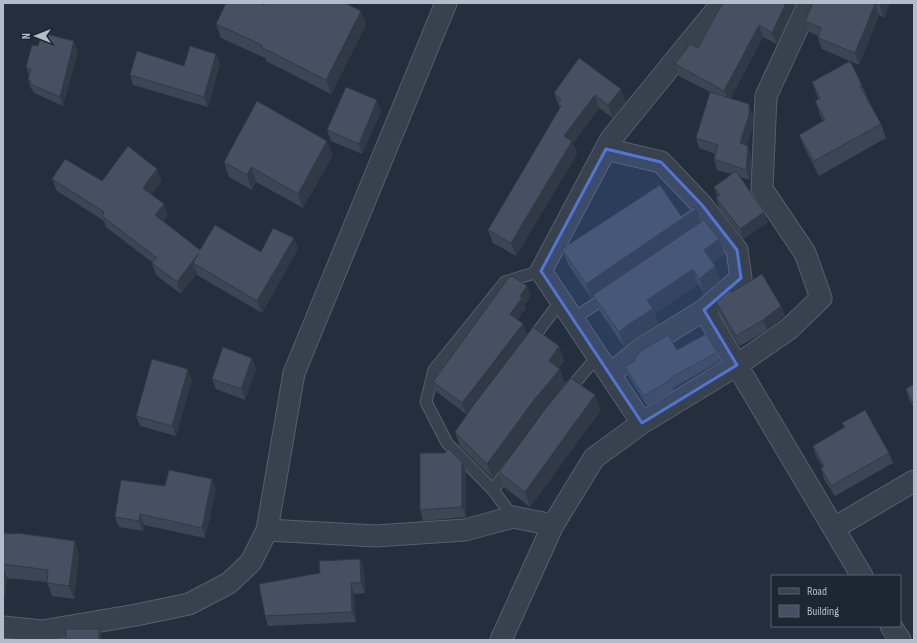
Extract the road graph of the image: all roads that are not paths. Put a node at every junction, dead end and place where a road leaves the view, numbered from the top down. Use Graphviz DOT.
graph roads {
  1 [pos="446,3"];
  2 [pos="722,3"];
  3 [pos="809,3"];
  4 [pos="606,148"];
  5 [pos="541,271"];
  6 [pos="618,288"];
  7 [pos="561,302"];
  8 [pos="704,310"];
  9 [pos="573,319"];
  10 [pos="524,350"];
  11 [pos="598,356"];
  12 [pos="737,365"];
  13 [pos="610,374"];
  14 [pos="559,402"];
  15 [pos="642,423"];
  16 [pos="517,458"];
  17 [pos="914,481"];
  18 [pos="493,490"];
  19 [pos="513,517"];
  20 [pos="553,525"];
  21 [pos="834,528"];
  22 [pos="267,530"];
  23 [pos="861,575"];
  24 [pos="3,627"];
  25 [pos="892,627"];
  26 [pos="42,635"];
  27 [pos="501,640"];
  28 [pos="900,640"];
  1 -- 22 [label="street"];
  2 -- 4 [label="street"];
  3 -- 12 [label="street"];
  4 -- 5 [label="street"];
  4 -- 8 [label="street"];
  5 -- 7 [label="street"];
  5 -- 18 [label="lane"];
  6 -- 9 [label="lane"];
  7 -- 9 [label="street"];
  7 -- 10 [label="lane"];
  8 -- 12 [label="street"];
  8 -- 13 [label="street"];
  9 -- 11 [label="street"];
  11 -- 13 [label="street"];
  11 -- 14 [label="lane"];
  12 -- 15 [label="street"];
  12 -- 21 [label="street"];
  13 -- 15 [label="street"];
  15 -- 20 [label="street"];
  16 -- 18 [label="lane"];
  17 -- 21 [label="street"];
  18 -- 19 [label="lane"];
  19 -- 20 [label="street"];
  19 -- 22 [label="street"];
  20 -- 27 [label="street"];
  21 -- 23 [label="street"];
  22 -- 26 [label="street"];
  24 -- 26 [label="street"];
  25 -- 28 [label="street"];
}
